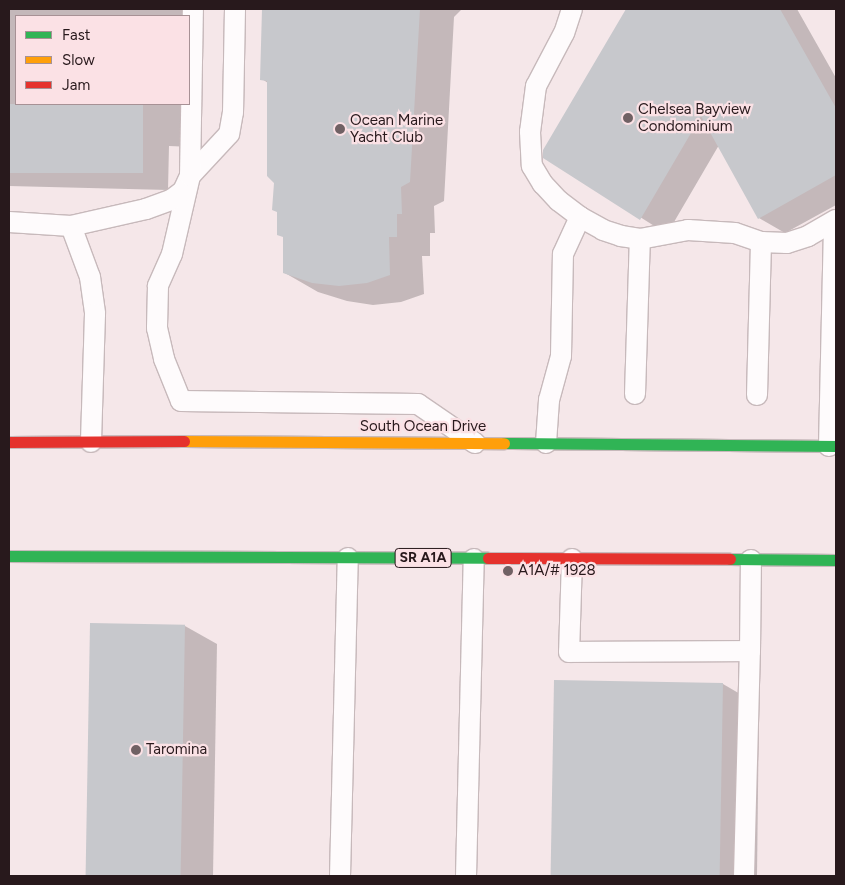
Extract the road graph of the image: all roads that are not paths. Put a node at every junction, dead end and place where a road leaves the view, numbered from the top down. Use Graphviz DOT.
graph roads {
  1 [pos="193,9"];
  2 [pos="235,9"];
  3 [pos="572,9"];
  4 [pos="190,176"];
  5 [pos="580,217"];
  6 [pos="835,221"];
  7 [pos="9,222"];
  8 [pos="71,226"];
  9 [pos="640,239"];
  10 [pos="761,242"];
  11 [pos="635,394"];
  12 [pos="757,395"];
  13 [pos="9,442"];
  14 [pos="91,442"];
  15 [pos="475,443"];
  16 [pos="546,443"];
  17 [pos="833,446"];
  18 [pos="9,556"];
  19 [pos="348,558"];
  20 [pos="474,559"];
  21 [pos="572,559"];
  22 [pos="751,560"];
  23 [pos="836,560"];
  24 [pos="750,651"];
  25 [pos="340,876"];
  26 [pos="466,876"];
  27 [pos="744,876"];
  1 -- 4 [label="lane"];
  2 -- 4 [label="lane"];
  3 -- 5 [label="lane"];
  4 -- 8 [label="lane"];
  4 -- 15 [label="lane"];
  5 -- 9 [label="lane"];
  5 -- 16 [label="lane"];
  6 -- 10 [label="lane"];
  6 -- 17 [label="lane"];
  7 -- 8 [label="lane"];
  8 -- 14 [label="lane"];
  9 -- 10 [label="lane"];
  9 -- 11 [label="lane"];
  10 -- 12 [label="lane"];
  13 -- 14 [label="main road, South Ocean Drive"];
  14 -- 15 [label="main road, South Ocean Drive"];
  15 -- 16 [label="main road, South Ocean Drive"];
  16 -- 17 [label="main road, South Ocean Drive"];
  18 -- 19 [label="main road, SR A1A"];
  19 -- 20 [label="main road, SR A1A"];
  19 -- 25 [label="lane"];
  20 -- 21 [label="main road, SR A1A"];
  20 -- 26 [label="lane"];
  21 -- 22 [label="main road, SR A1A"];
  21 -- 24 [label="lane"];
  22 -- 23 [label="main road, SR A1A"];
  22 -- 24 [label="lane"];
  24 -- 27 [label="lane"];
}
